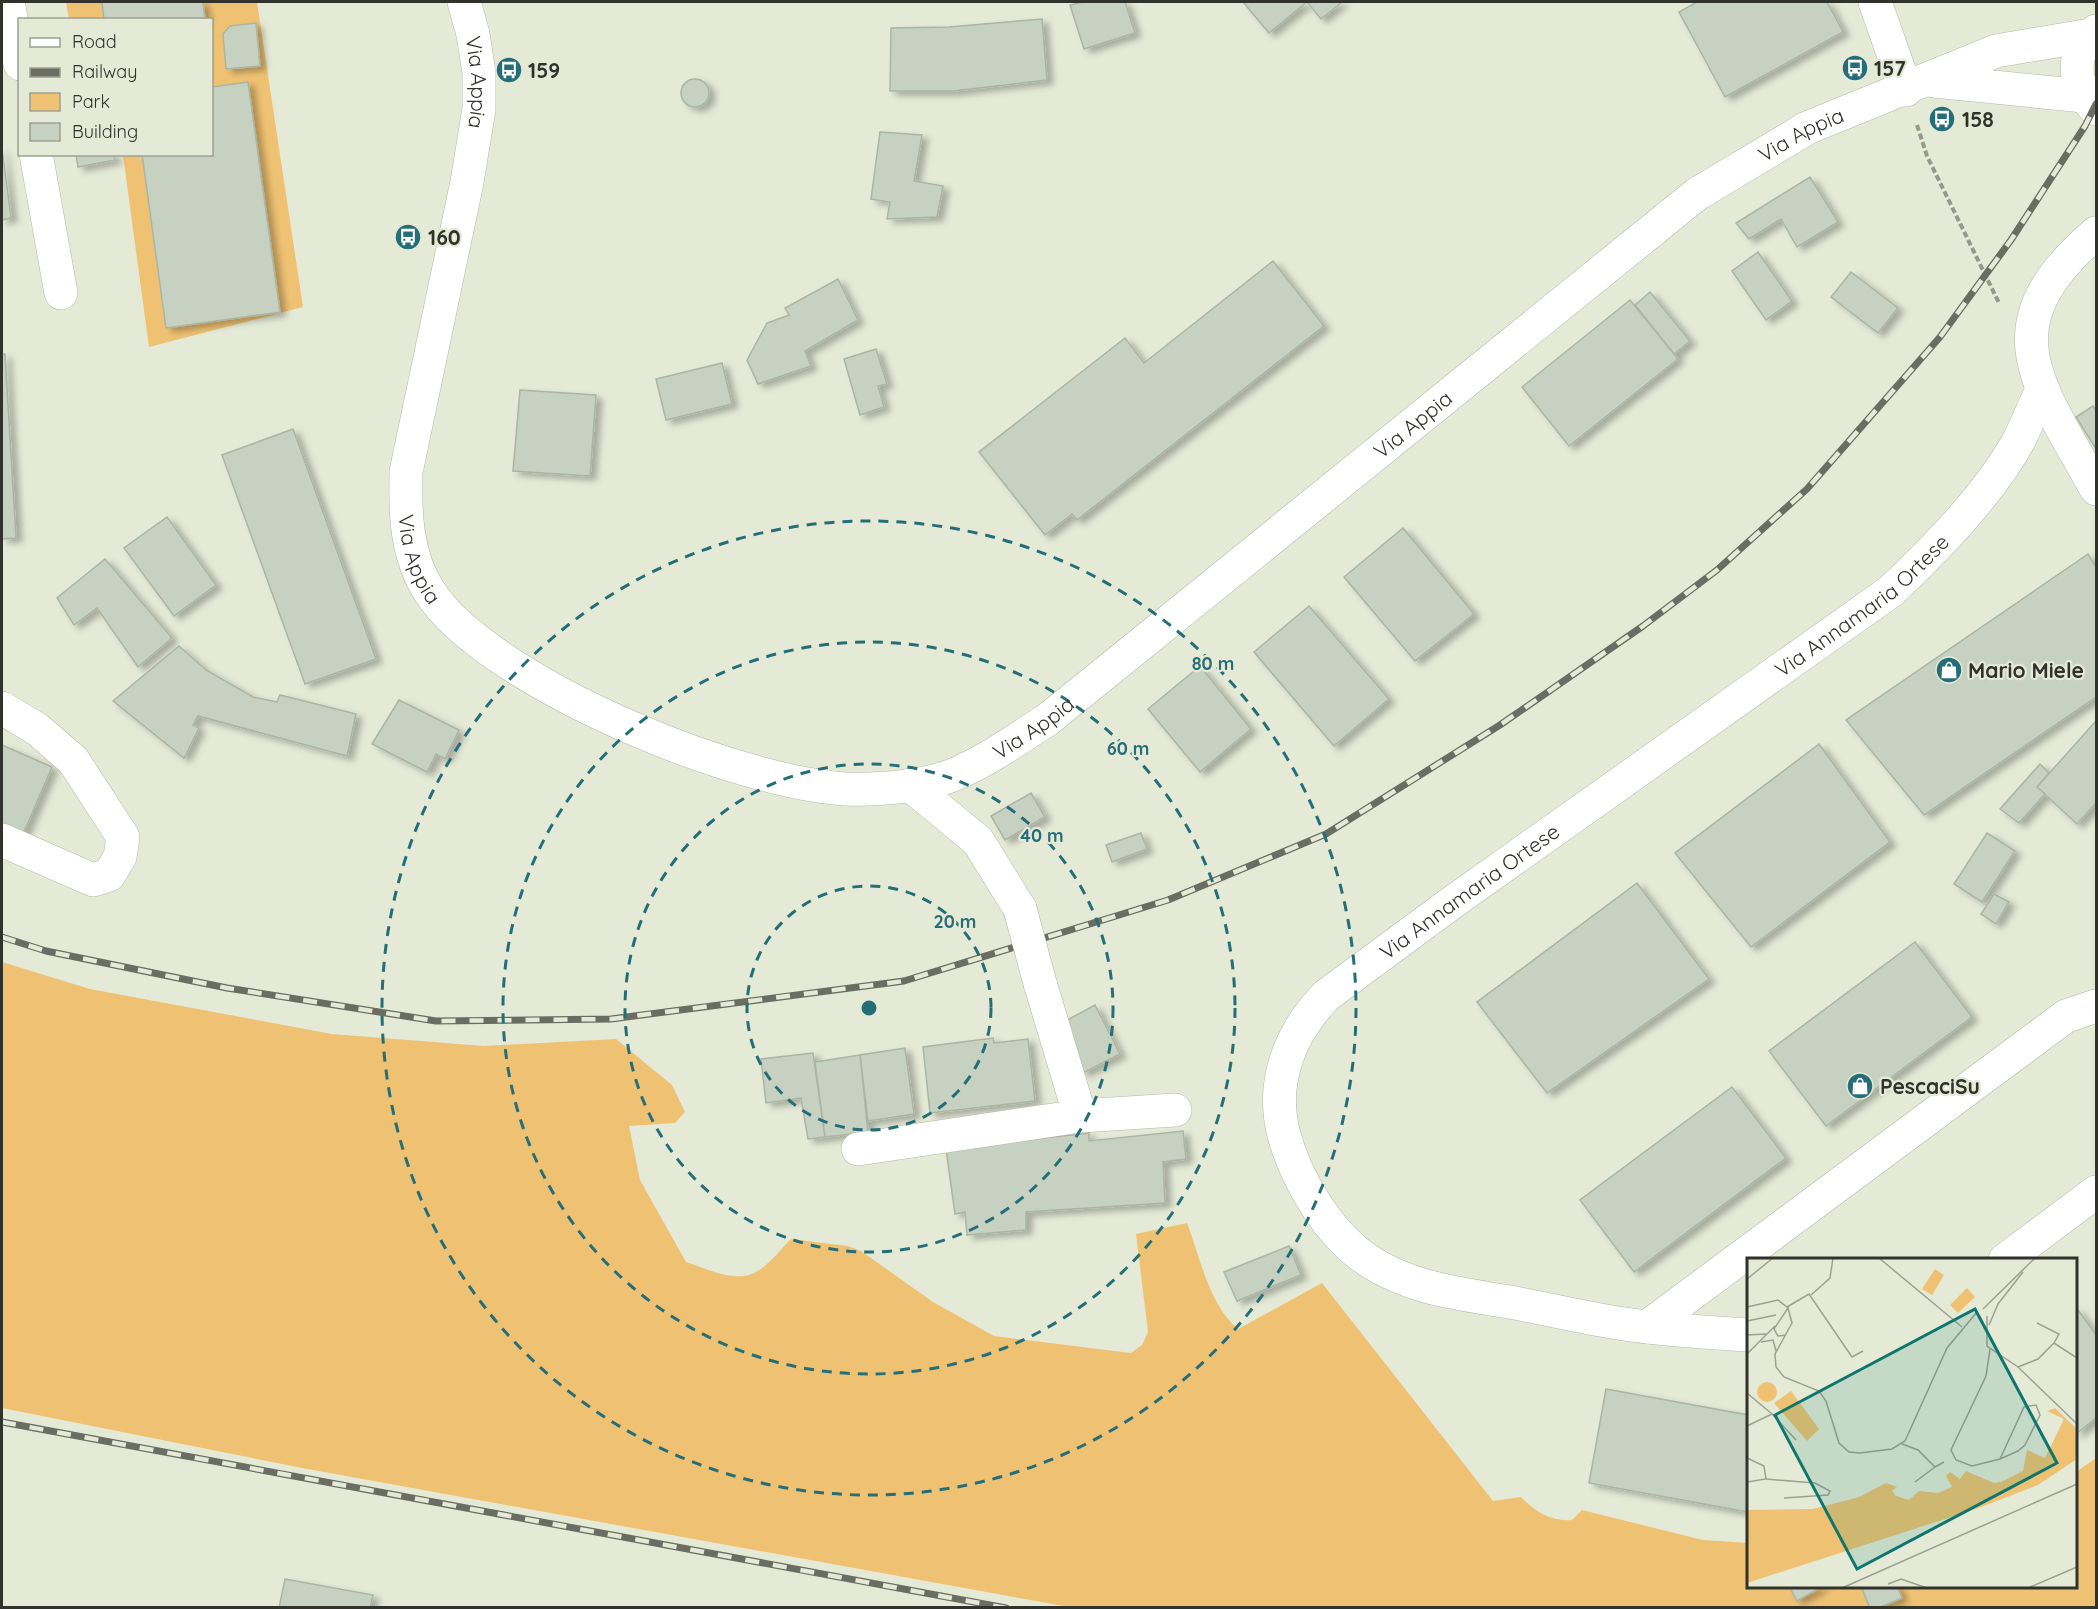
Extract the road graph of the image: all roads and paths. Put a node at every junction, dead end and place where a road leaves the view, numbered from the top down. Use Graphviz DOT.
graph roads {
  1 [pos="8,2"];
  2 [pos="464,2"];
  3 [pos="1875,2"];
  4 [pos="2094,33"];
  5 [pos="18,53"];
  6 [pos="1917,85"];
  7 [pos="2090,102"];
  8 [pos="36,156"];
  9 [pos="1928,156"];
  10 [pos="2095,232"];
  11 [pos="61,294"];
  12 [pos="2000,305"];
  13 [pos="2042,390"];
  14 [pos="2097,489"];
  15 [pos="2,708"];
  16 [pos="910,785"];
  17 [pos="2,840"];
  18 [pos="2097,1006"];
  19 [pos="1175,1110"];
  20 [pos="1080,1116"];
  21 [pos="858,1149"];
  22 [pos="2097,1192"];
  23 [pos="2008,1258"];
  24 [pos="1647,1327"];
  25 [pos="1747,1335"];
  1 -- 5 [label="street"];
  2 -- 16 [label="street, Via Appia"];
  3 -- 6 [label="street"];
  4 -- 6 [label="street, Via Appia"];
  4 -- 7 [label="street, Via Appia"];
  6 -- 7 [label="street, Via Appia"];
  6 -- 16 [label="street, Via Appia"];
  8 -- 11 [label="street"];
  9 -- 12 [label="path"];
  10 -- 13 [label="street"];
  13 -- 14 [label="street"];
  13 -- 24 [label="street, Via Annamaria Ortese"];
  15 -- 17 [label="street"];
  16 -- 20 [label="street, bridge"];
  18 -- 24 [label="street"];
  19 -- 20 [label="street"];
  20 -- 21 [label="street"];
  22 -- 23 [label="street"];
  24 -- 25 [label="street, Via Annamaria Ortese"];
}
